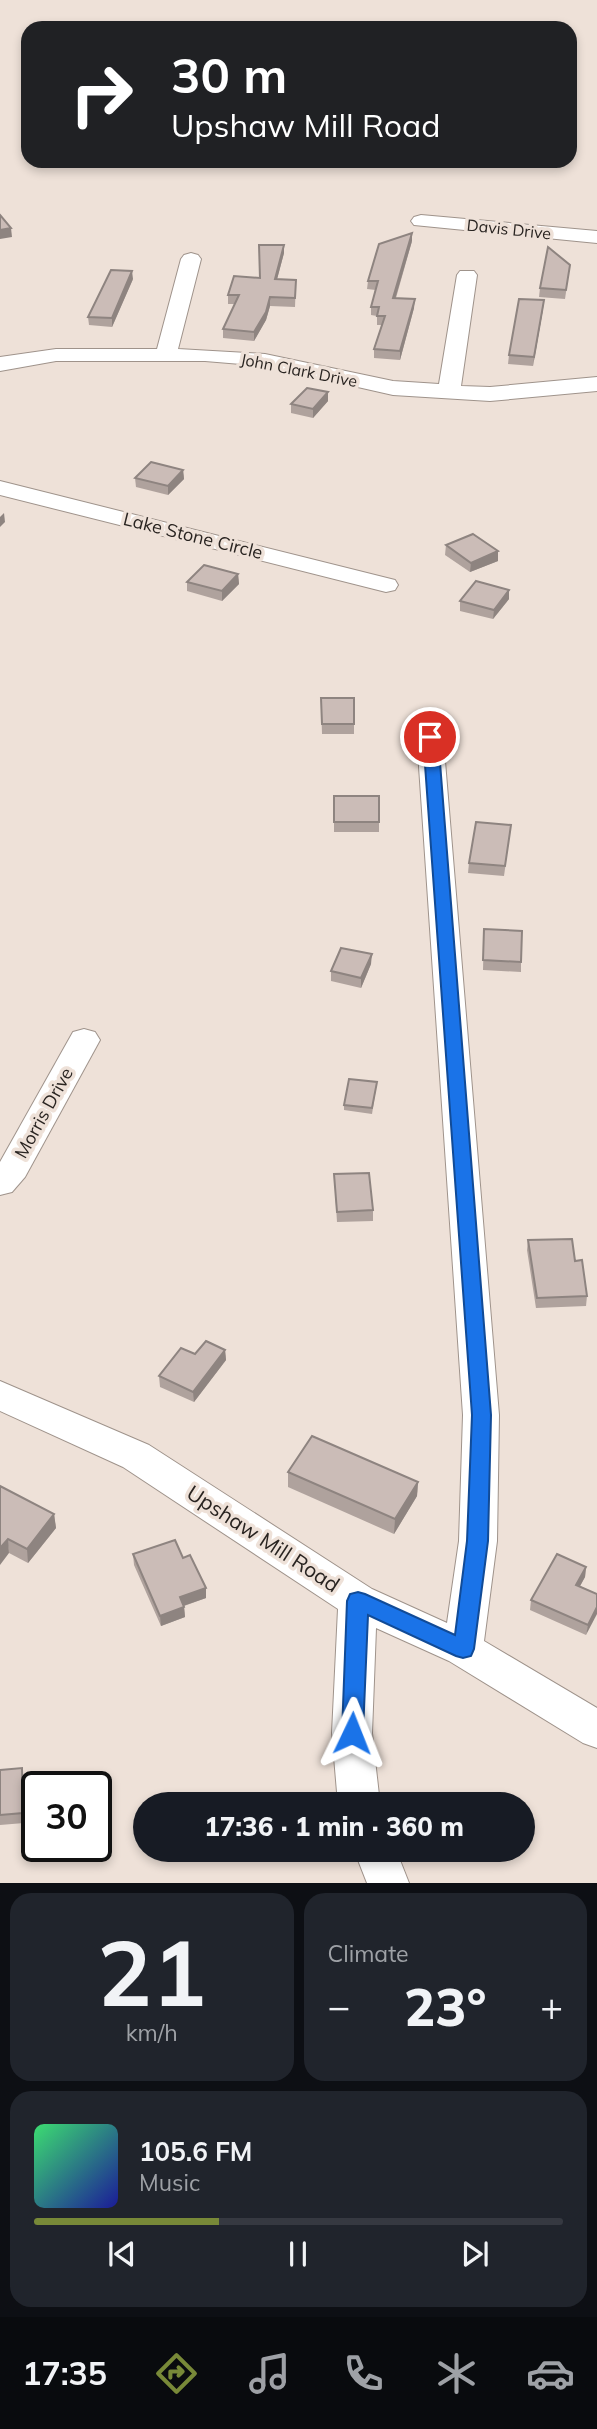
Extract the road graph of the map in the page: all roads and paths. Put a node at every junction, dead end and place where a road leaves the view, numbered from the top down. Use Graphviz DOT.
graph roads {
  1 [pos="421,221"];
  2 [pos="597,237"];
  3 [pos="191,259"];
  4 [pos="467,275"];
  5 [pos="166,355"];
  6 [pos="0,363"];
  7 [pos="597,384"];
  8 [pos="449,392"];
  9 [pos="0,488"];
  10 [pos="386,585"];
  11 [pos="430,737"];
  12 [pos="84,1041"];
  13 [pos="0,1182"];
  14 [pos="0,1395"];
  15 [pos="358,1601"];
  16 [pos="463,1649"];
  17 [pos="597,1730"];
  18 [pos="358,1792"];
  19 [pos="380,1862"];
  20 [pos="388,1883"];
  1 -- 2 [label="street, Davis Drive"];
  3 -- 5 [label="street"];
  4 -- 8 [label="street"];
  5 -- 6 [label="street, John Clark Drive"];
  5 -- 8 [label="street, John Clark Drive"];
  7 -- 8 [label="street, John Clark Drive"];
  9 -- 10 [label="street, Lake Stone Circle"];
  11 -- 16 [label="street"];
  12 -- 13 [label="street, Morris Drive"];
  14 -- 15 [label="street, Upshaw Mill Road"];
  15 -- 16 [label="street, Upshaw Mill Road"];
  15 -- 18 [label="street"];
  16 -- 17 [label="street, Upshaw Mill Road"];
  19 -- 20 [label="street"];
}
